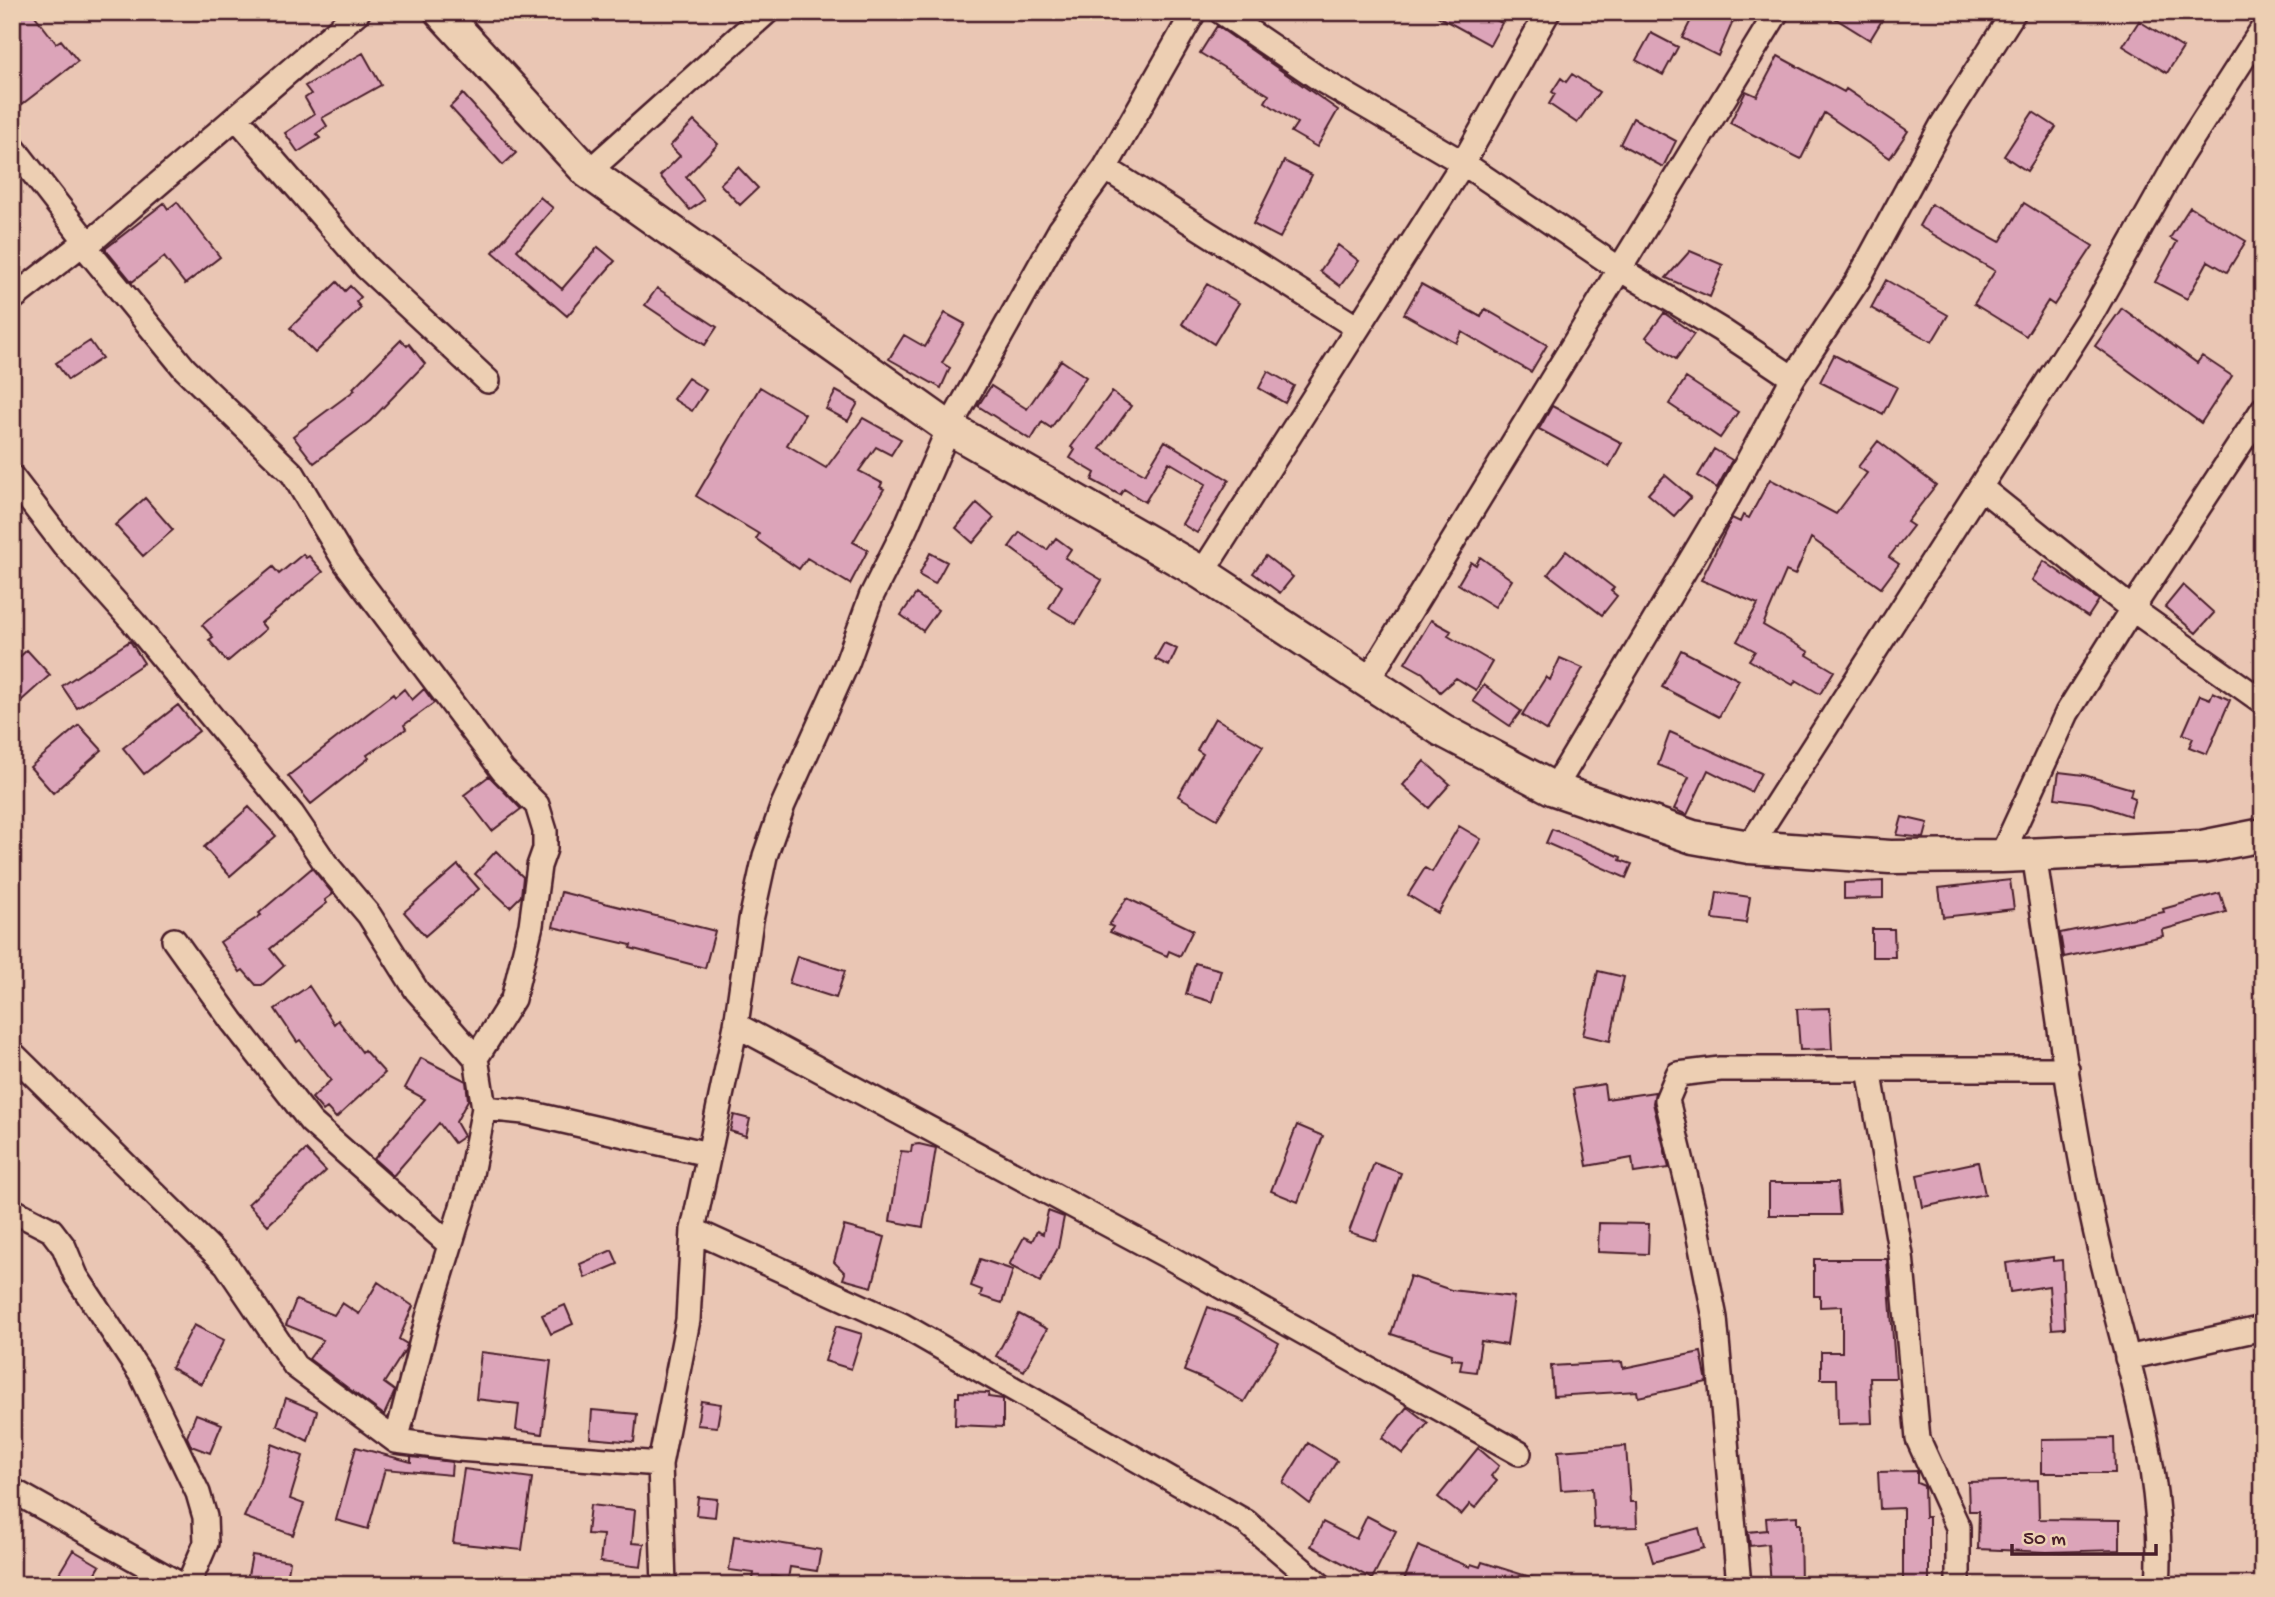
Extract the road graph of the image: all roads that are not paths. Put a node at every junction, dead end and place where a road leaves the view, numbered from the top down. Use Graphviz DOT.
graph roads {
  1 [pos="358,12"];
  2 [pos="441,12"];
  3 [pos="767,12"];
  4 [pos="1194,12"];
  5 [pos="1221,12"];
  6 [pos="1548,12"];
  7 [pos="1777,12"];
  8 [pos="2014,12"];
  9 [pos="2255,12"];
  10 [pos="2263,17"];
  11 [pos="2263,28"];
  12 [pos="236,117"];
  13 [pos="12,146"];
  14 [pos="1463,163"];
  15 [pos="1105,168"];
  16 [pos="588,172"];
  17 [pos="85,244"];
  18 [pos="1618,268"];
  19 [pos="12,299"];
  20 [pos="1356,327"];
  21 [pos="1793,378"];
  22 [pos="488,381"];
  23 [pos="2263,410"];
  24 [pos="948,428"];
  25 [pos="12,477"];
  26 [pos="1980,487"];
  27 [pos="1202,573"];
  28 [pos="2132,609"];
  29 [pos="1368,680"];
  30 [pos="2263,702"];
  31 [pos="1554,789"];
  32 [pos="2263,835"];
  33 [pos="1749,847"];
  34 [pos="2034,855"];
  35 [pos="2001,856"];
  36 [pos="174,940"];
  37 [pos="736,1025"];
  38 [pos="12,1053"];
  39 [pos="475,1058"];
  40 [pos="1869,1069"];
  41 [pos="2067,1069"];
  42 [pos="484,1108"];
  43 [pos="708,1154"];
  44 [pos="12,1210"];
  45 [pos="693,1230"];
  46 [pos="449,1244"];
  47 [pos="2263,1328"];
  48 [pos="2127,1359"];
  49 [pos="396,1441"];
  50 [pos="1519,1453"];
  51 [pos="660,1464"];
  52 [pos="12,1490"];
  53 [pos="181,1585"];
  54 [pos="188,1585"];
  55 [pos="664,1585"];
  56 [pos="1320,1585"];
  57 [pos="1739,1585"];
  58 [pos="1958,1585"];
  59 [pos="2158,1585"];
  1 -- 12 [label="street"];
  2 -- 16 [label="street"];
  3 -- 16 [label="street"];
  4 -- 15 [label="street"];
  5 -- 14 [label="street"];
  6 -- 14 [label="street"];
  7 -- 18 [label="street"];
  8 -- 21 [label="street"];
  9 -- 10 [label="street"];
  11 -- 26 [label="street"];
  12 -- 17 [label="street"];
  12 -- 22 [label="street"];
  13 -- 17 [label="street"];
  14 -- 18 [label="street"];
  14 -- 20 [label="street"];
  15 -- 20 [label="street"];
  15 -- 24 [label="street"];
  16 -- 24 [label="street"];
  17 -- 19 [label="street"];
  17 -- 39 [label="street"];
  18 -- 21 [label="street"];
  18 -- 29 [label="street"];
  20 -- 27 [label="street"];
  21 -- 31 [label="street"];
  23 -- 28 [label="street"];
  24 -- 27 [label="street"];
  24 -- 37 [label="street"];
  25 -- 39 [label="street"];
  26 -- 28 [label="street"];
  26 -- 33 [label="street"];
  27 -- 29 [label="street"];
  28 -- 30 [label="street"];
  28 -- 35 [label="street"];
  29 -- 31 [label="street"];
  31 -- 33 [label="street"];
  32 -- 34 [label="street"];
  33 -- 35 [label="street"];
  34 -- 35 [label="street"];
  34 -- 41 [label="street"];
  36 -- 46 [label="street"];
  37 -- 43 [label="street"];
  37 -- 50 [label="street"];
  38 -- 49 [label="street"];
  39 -- 42 [label="street"];
  40 -- 41 [label="street"];
  40 -- 57 [label="street"];
  40 -- 58 [label="street"];
  41 -- 48 [label="street"];
  42 -- 43 [label="street"];
  42 -- 46 [label="street"];
  43 -- 45 [label="street"];
  44 -- 54 [label="street"];
  45 -- 51 [label="street"];
  45 -- 56 [label="street"];
  46 -- 49 [label="street"];
  47 -- 48 [label="street"];
  48 -- 59 [label="street"];
  49 -- 51 [label="street"];
  51 -- 55 [label="street"];
  52 -- 53 [label="street"];
}
